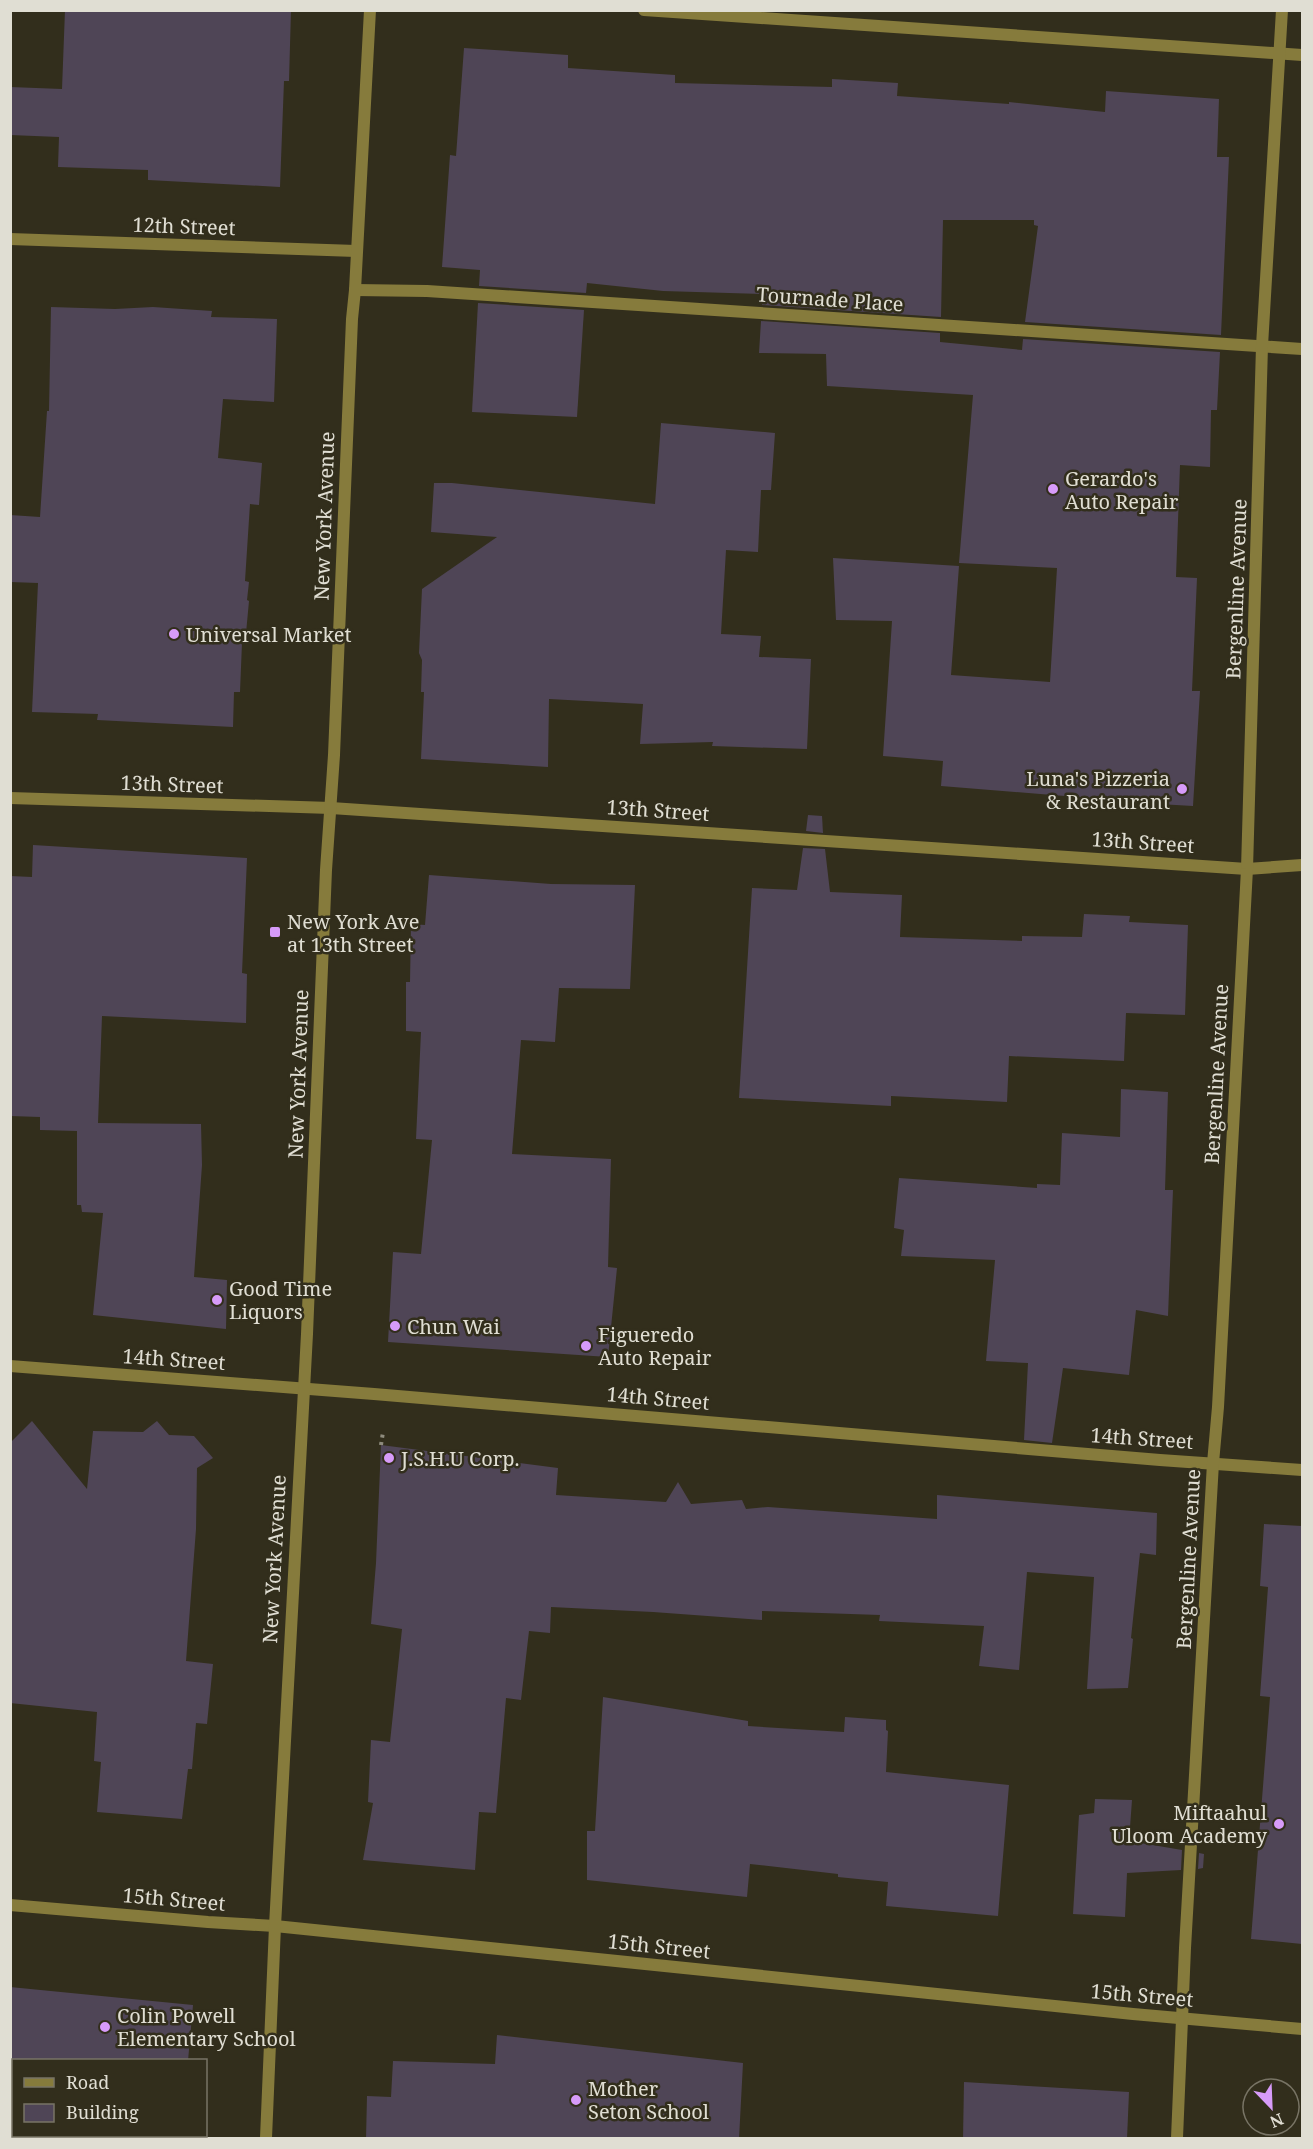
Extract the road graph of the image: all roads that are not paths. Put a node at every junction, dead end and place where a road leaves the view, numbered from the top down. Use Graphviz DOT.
graph roads {
  1 [pos="370,10"];
  2 [pos="644,10"];
  3 [pos="1282,10"];
  4 [pos="1280,53"];
  5 [pos="1302,55"];
  6 [pos="10,239"];
  7 [pos="356,251"];
  8 [pos="355,290"];
  9 [pos="1262,346"];
  10 [pos="1302,349"];
  11 [pos="10,798"];
  12 [pos="331,808"];
  13 [pos="1302,865"];
  14 [pos="1247,869"];
  15 [pos="10,1366"];
  16 [pos="303,1389"];
  17 [pos="1213,1463"];
  18 [pos="1302,1470"];
  19 [pos="10,1905"];
  20 [pos="275,1926"];
  21 [pos="1182,2018"];
  22 [pos="1302,2029"];
  23 [pos="266,2139"];
  24 [pos="1178,2139"];
  1 -- 7 [label="street, New York Avenue"];
  2 -- 4 [label="street"];
  3 -- 4 [label="street, Bergenline Avenue"];
  4 -- 5 [label="street"];
  4 -- 9 [label="street, Bergenline Avenue"];
  6 -- 7 [label="street, 12th Street"];
  7 -- 8 [label="street, New York Avenue"];
  8 -- 9 [label="street, Tournade Place"];
  8 -- 12 [label="street, New York Avenue"];
  9 -- 10 [label="street, Tournade Place"];
  9 -- 14 [label="street, Bergenline Avenue"];
  11 -- 12 [label="street, 13th Street"];
  12 -- 14 [label="street, 13th Street"];
  12 -- 16 [label="street, New York Avenue"];
  13 -- 14 [label="street, 13th Street"];
  14 -- 17 [label="street, Bergenline Avenue"];
  15 -- 16 [label="street, 14th Street"];
  16 -- 17 [label="street, 14th Street"];
  16 -- 20 [label="street, New York Avenue"];
  17 -- 18 [label="street, 14th Street"];
  17 -- 21 [label="street, Bergenline Avenue"];
  19 -- 20 [label="street, 15th Street"];
  20 -- 21 [label="street, 15th Street"];
  20 -- 23 [label="street, New York Avenue"];
  21 -- 22 [label="street, 15th Street"];
  21 -- 24 [label="street, Bergenline Avenue"];
}
